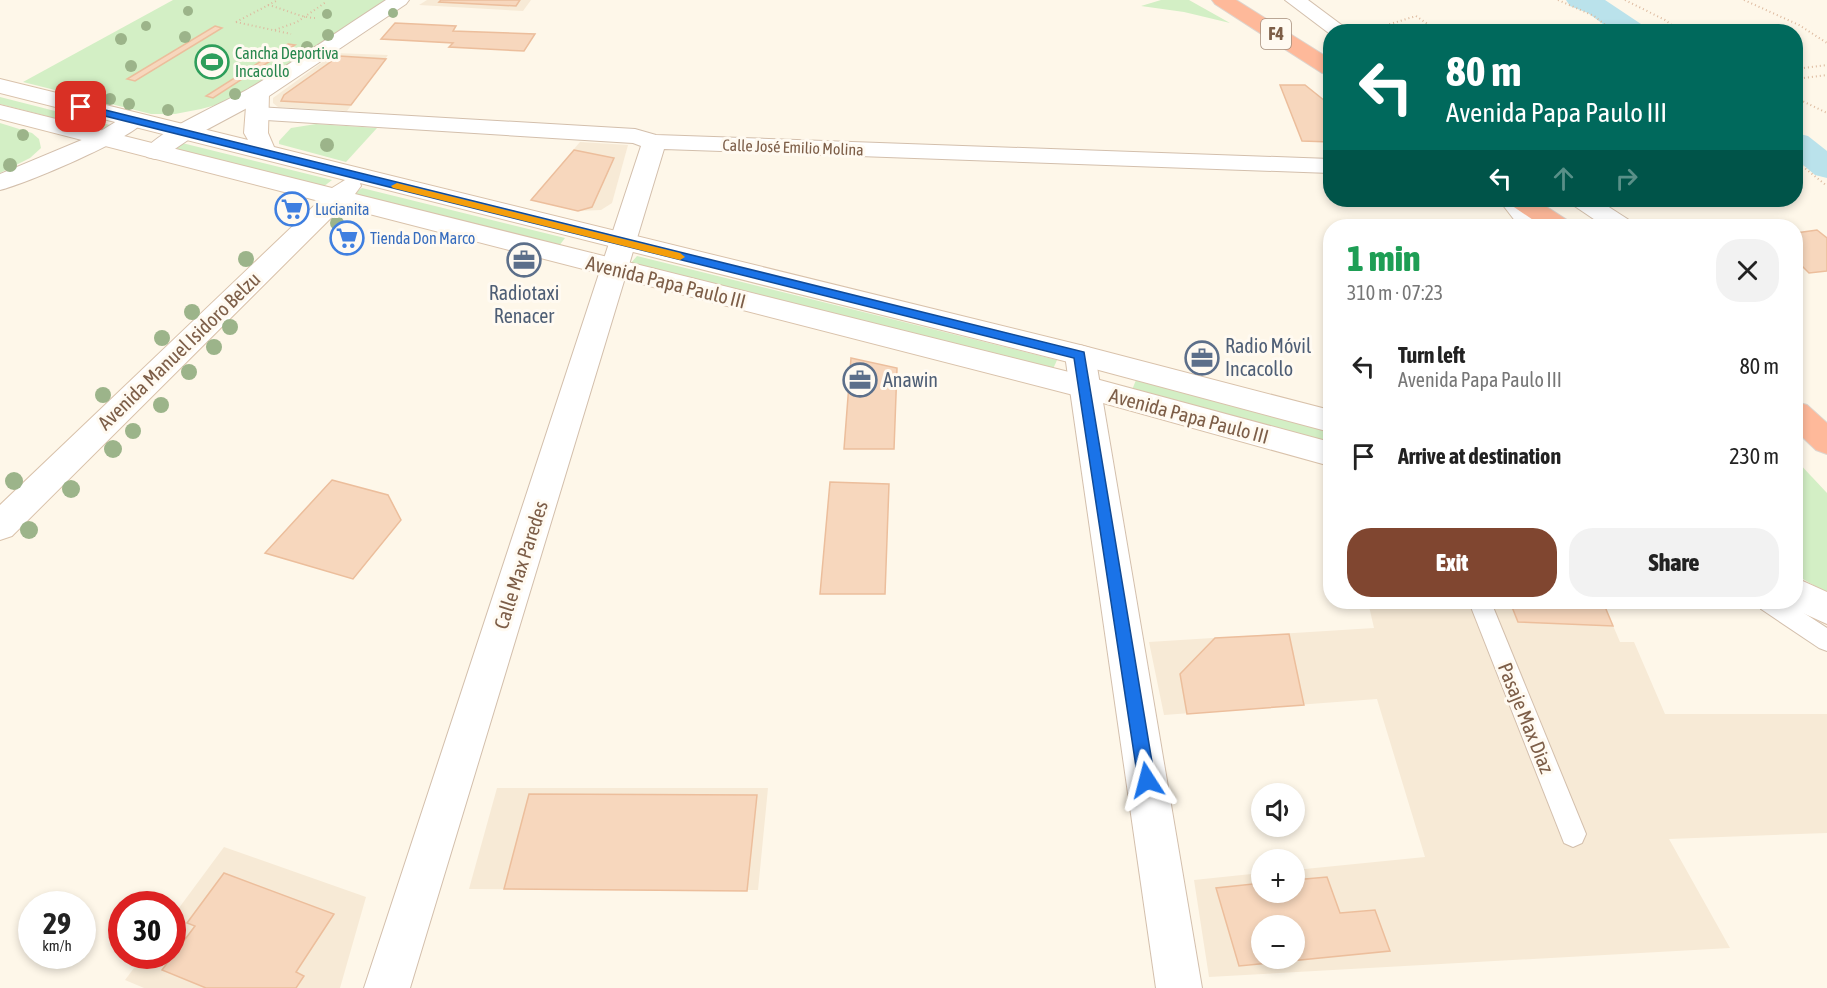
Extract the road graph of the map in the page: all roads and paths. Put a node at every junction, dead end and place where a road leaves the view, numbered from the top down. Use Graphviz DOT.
graph roads {
  1 [pos="278,0"];
  2 [pos="399,0"];
  3 [pos="1222,0"];
  4 [pos="1295,0"];
  5 [pos="1558,0"];
  6 [pos="1625,0"];
  7 [pos="1744,0"];
  8 [pos="326,2"];
  9 [pos="268,5"];
  10 [pos="303,18"];
  11 [pos="318,18"];
  12 [pos="1330,24"];
  13 [pos="1390,24"];
  14 [pos="1428,24"];
  15 [pos="1604,24"];
  16 [pos="1670,24"];
  17 [pos="1796,24"];
  18 [pos="1803,28"];
  19 [pos="274,30"];
  20 [pos="295,35"];
  21 [pos="1827,43"];
  22 [pos="1323,56"];
  23 [pos="1827,65"];
  24 [pos="1803,68"];
  25 [pos="1827,75"];
  26 [pos="1803,78"];
  27 [pos="0,86"];
  28 [pos="1803,101"];
  29 [pos="257,103"];
  30 [pos="0,112"];
  31 [pos="1827,113"];
  32 [pos="133,121"];
  33 [pos="183,133"];
  34 [pos="104,139"];
  35 [pos="654,142"];
  36 [pos="155,152"];
  37 [pos="265,153"];
  38 [pos="1323,166"];
  39 [pos="1803,167"];
  40 [pos="359,177"];
  41 [pos="0,183"];
  42 [pos="1827,186"];
  43 [pos="335,198"];
  44 [pos="1517,207"];
  45 [pos="1530,207"];
  46 [pos="1592,207"];
  47 [pos="1526,219"];
  48 [pos="1548,219"];
  49 [pos="1610,219"];
  50 [pos="620,256"];
  51 [pos="1082,371"];
  52 [pos="1323,420"];
  53 [pos="1803,420"];
  54 [pos="1827,442"];
  55 [pos="1323,452"];
  56 [pos="0,526"];
  57 [pos="1803,597"];
  58 [pos="1483,609"];
  59 [pos="1779,609"];
  60 [pos="1827,609"];
  61 [pos="1827,641"];
  62 [pos="1573,834"];
  63 [pos="387,988"];
  64 [pos="1179,988"];
  1 -- 9 [label="path"];
  2 -- 29 [label="main road"];
  3 -- 22 [label="highway, F4"];
  4 -- 12 [label="main road"];
  5 -- 15 [label="path"];
  6 -- 16 [label="path"];
  7 -- 17 [label="path"];
  8 -- 10 [label="path"];
  9 -- 10 [label="path"];
  9 -- 19 [label="path"];
  10 -- 11 [label="path"];
  10 -- 19 [label="path"];
  13 -- 14 [label="path"];
  18 -- 21 [label="path"];
  19 -- 20 [label="path"];
  23 -- 24 [label="path"];
  25 -- 26 [label="path"];
  27 -- 32 [label="main road, Avenida Papa Paulo III"];
  28 -- 31 [label="path"];
  29 -- 33 [label="main road"];
  29 -- 35 [label="main road, Calle José Emilio Molina"];
  29 -- 37 [label="main road"];
  30 -- 34 [label="main road, Avenida Papa Paulo III"];
  32 -- 33 [label="main road, Avenida Papa Paulo III"];
  32 -- 34 [label="main road"];
  33 -- 36 [label="main road"];
  33 -- 37 [label="main road, Avenida Papa Paulo III"];
  34 -- 36 [label="main road, Avenida Papa Paulo III"];
  34 -- 41 [label="main road"];
  35 -- 38 [label="main road, Calle José Emilio Molina"];
  35 -- 50 [label="main road, Calle Max Paredes"];
  36 -- 43 [label="main road, Avenida Papa Paulo III"];
  37 -- 40 [label="main road, Avenida Papa Paulo III"];
  39 -- 42 [label="path"];
  40 -- 43 [label="main road, Avenida Manuel Isidoro Belzu"];
  40 -- 50 [label="main road, Avenida Papa Paulo III"];
  43 -- 50 [label="main road, Avenida Papa Paulo III"];
  43 -- 56 [label="main road, Avenida Manuel Isidoro Belzu"];
  44 -- 47 [label="main road"];
  45 -- 48 [label="highway"];
  46 -- 49 [label="main road"];
  50 -- 51 [label="main road, Avenida Papa Paulo III"];
  50 -- 63 [label="main road, Calle Max Paredes"];
  51 -- 52 [label="main road, Avenida Papa Paulo III"];
  51 -- 55 [label="main road, Avenida Papa Paulo III"];
  51 -- 64 [label="main road"];
  53 -- 54 [label="highway"];
  57 -- 60 [label="main road"];
  58 -- 62 [label="lane, Pasaje Max Diaz"];
  59 -- 61 [label="lane"];
}
